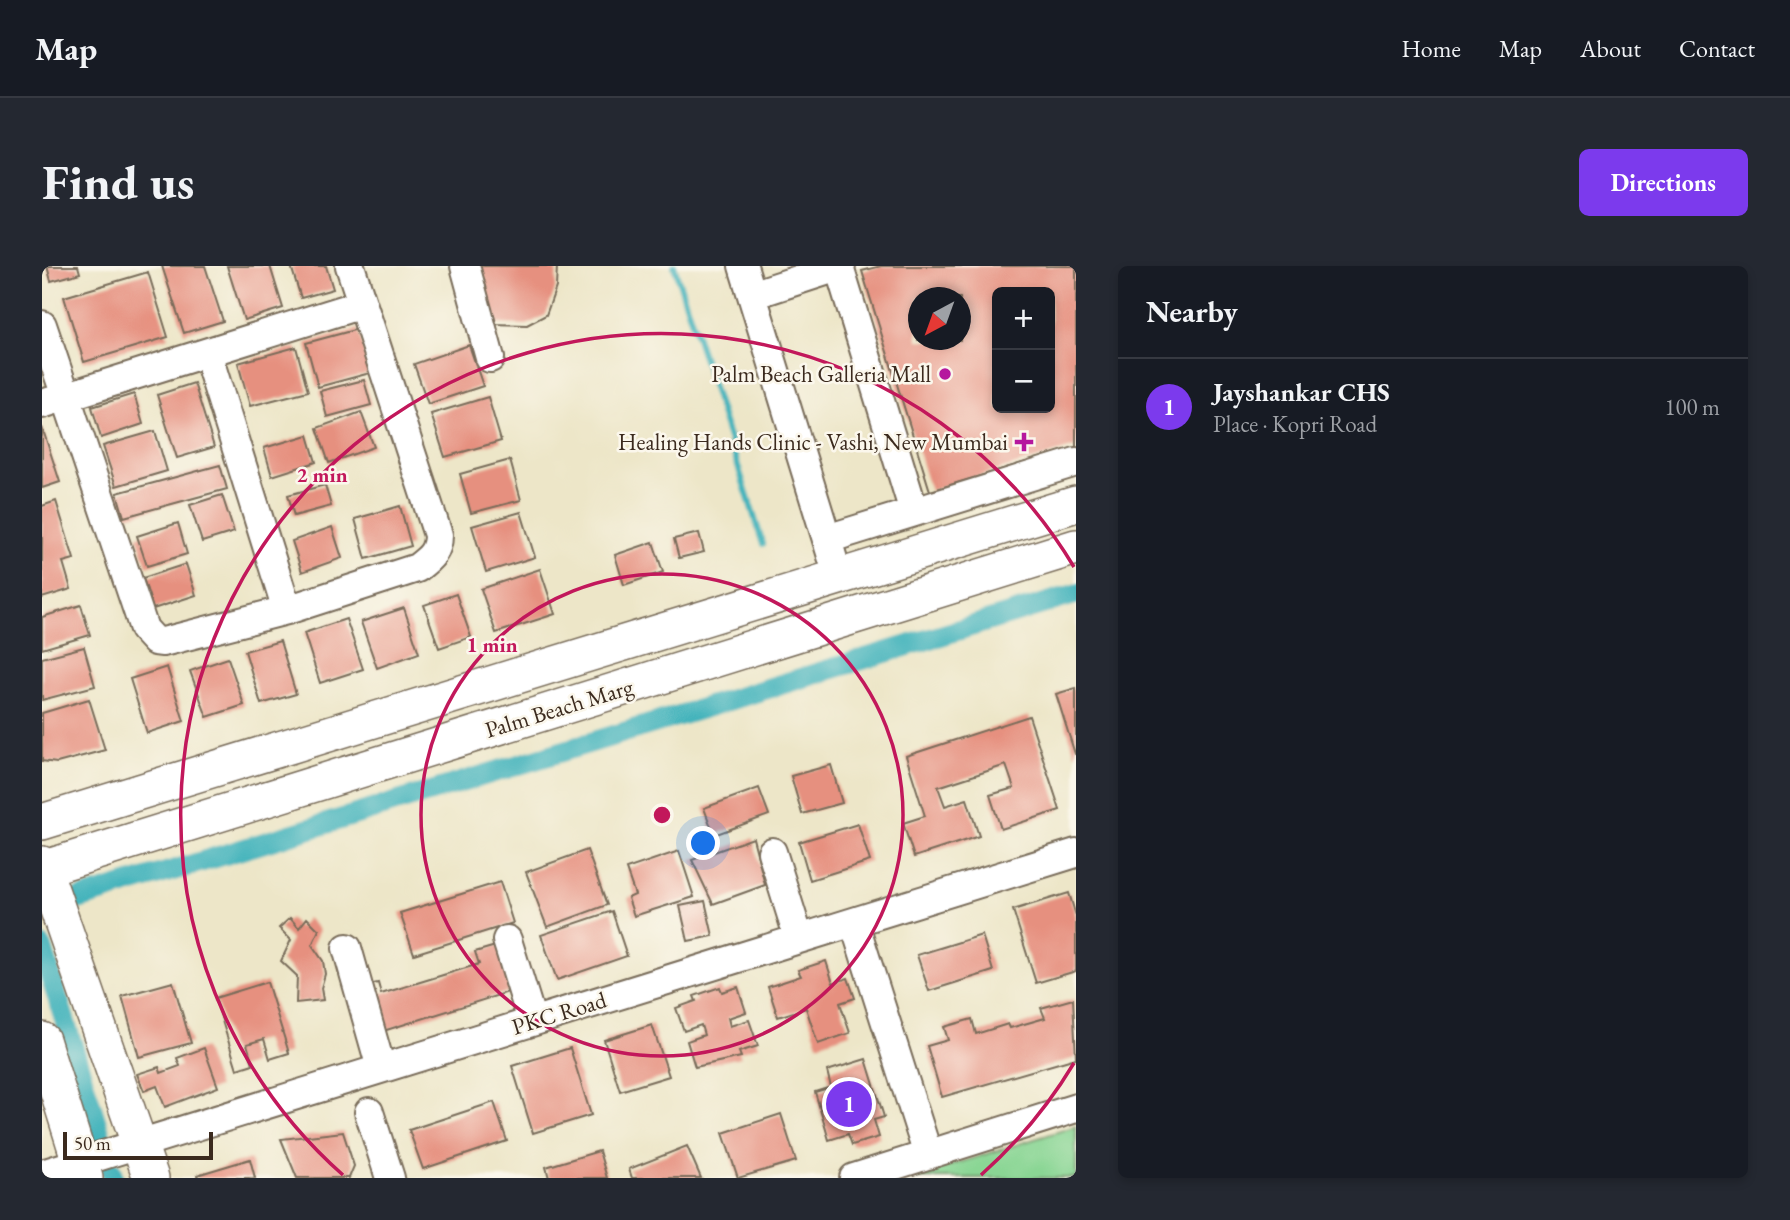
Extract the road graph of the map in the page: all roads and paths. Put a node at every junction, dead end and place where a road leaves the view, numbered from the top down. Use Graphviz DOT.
graph roads {
  1 [pos="350,266"];
  2 [pos="465,266"];
  3 [pos="743,266"];
  4 [pos="851,273"];
  5 [pos="752,295"];
  6 [pos="362,304"];
  7 [pos="42,325"];
  8 [pos="207,353"];
  9 [pos="490,358"];
  10 [pos="53,400"];
  11 [pos="1076,462"];
  12 [pos="1076,503"];
  13 [pos="921,510"];
  14 [pos="827,540"];
  15 [pos="1076,547"];
  16 [pos="839,579"];
  17 [pos="287,610"];
  18 [pos="42,822"];
  19 [pos="1076,853"];
  20 [pos="783,857"];
  21 [pos="42,867"];
  22 [pos="854,922"];
  23 [pos="808,936"];
  24 [pos="507,940"];
  25 [pos="347,948"];
  26 [pos="532,1021"];
  27 [pos="42,1040"];
  28 [pos="381,1068"];
  29 [pos="1076,1108"];
  30 [pos="369,1112"];
  31 [pos="140,1144"];
  32 [pos="928,1154"];
  33 [pos="82,1170"];
  34 [pos="42,1174"];
  35 [pos="151,1178"];
  36 [pos="390,1178"];
  37 [pos="854,1178"];
  1 -- 6 [label="street"];
  2 -- 9 [label="street"];
  3 -- 5 [label="street"];
  4 -- 5 [label="street"];
  4 -- 13 [label="street"];
  5 -- 14 [label="street"];
  6 -- 8 [label="street"];
  6 -- 17 [label="street"];
  7 -- 10 [label="street"];
  8 -- 10 [label="street"];
  8 -- 17 [label="street"];
  10 -- 17 [label="street"];
  11 -- 13 [label="street"];
  12 -- 16 [label="main road, Palm Beach Marg"];
  13 -- 14 [label="street"];
  14 -- 16 [label="street"];
  15 -- 21 [label="main road, Palm Beach Marg"];
  16 -- 18 [label="main road, Palm Beach Marg"];
  19 -- 22 [label="street, PKC Road"];
  20 -- 23 [label="street"];
  21 -- 31 [label="main road"];
  22 -- 23 [label="street, PKC Road"];
  22 -- 32 [label="street"];
  23 -- 26 [label="street, PKC Road"];
  24 -- 26 [label="street"];
  25 -- 28 [label="street"];
  26 -- 28 [label="street, PKC Road"];
  27 -- 33 [label="main road"];
  28 -- 31 [label="street, PKC Road"];
  29 -- 32 [label="street"];
  30 -- 36 [label="street"];
  31 -- 33 [label="street, PKC Road"];
  31 -- 35 [label="main road"];
  32 -- 37 [label="street"];
  33 -- 34 [label="street, PKC Road"];
}
